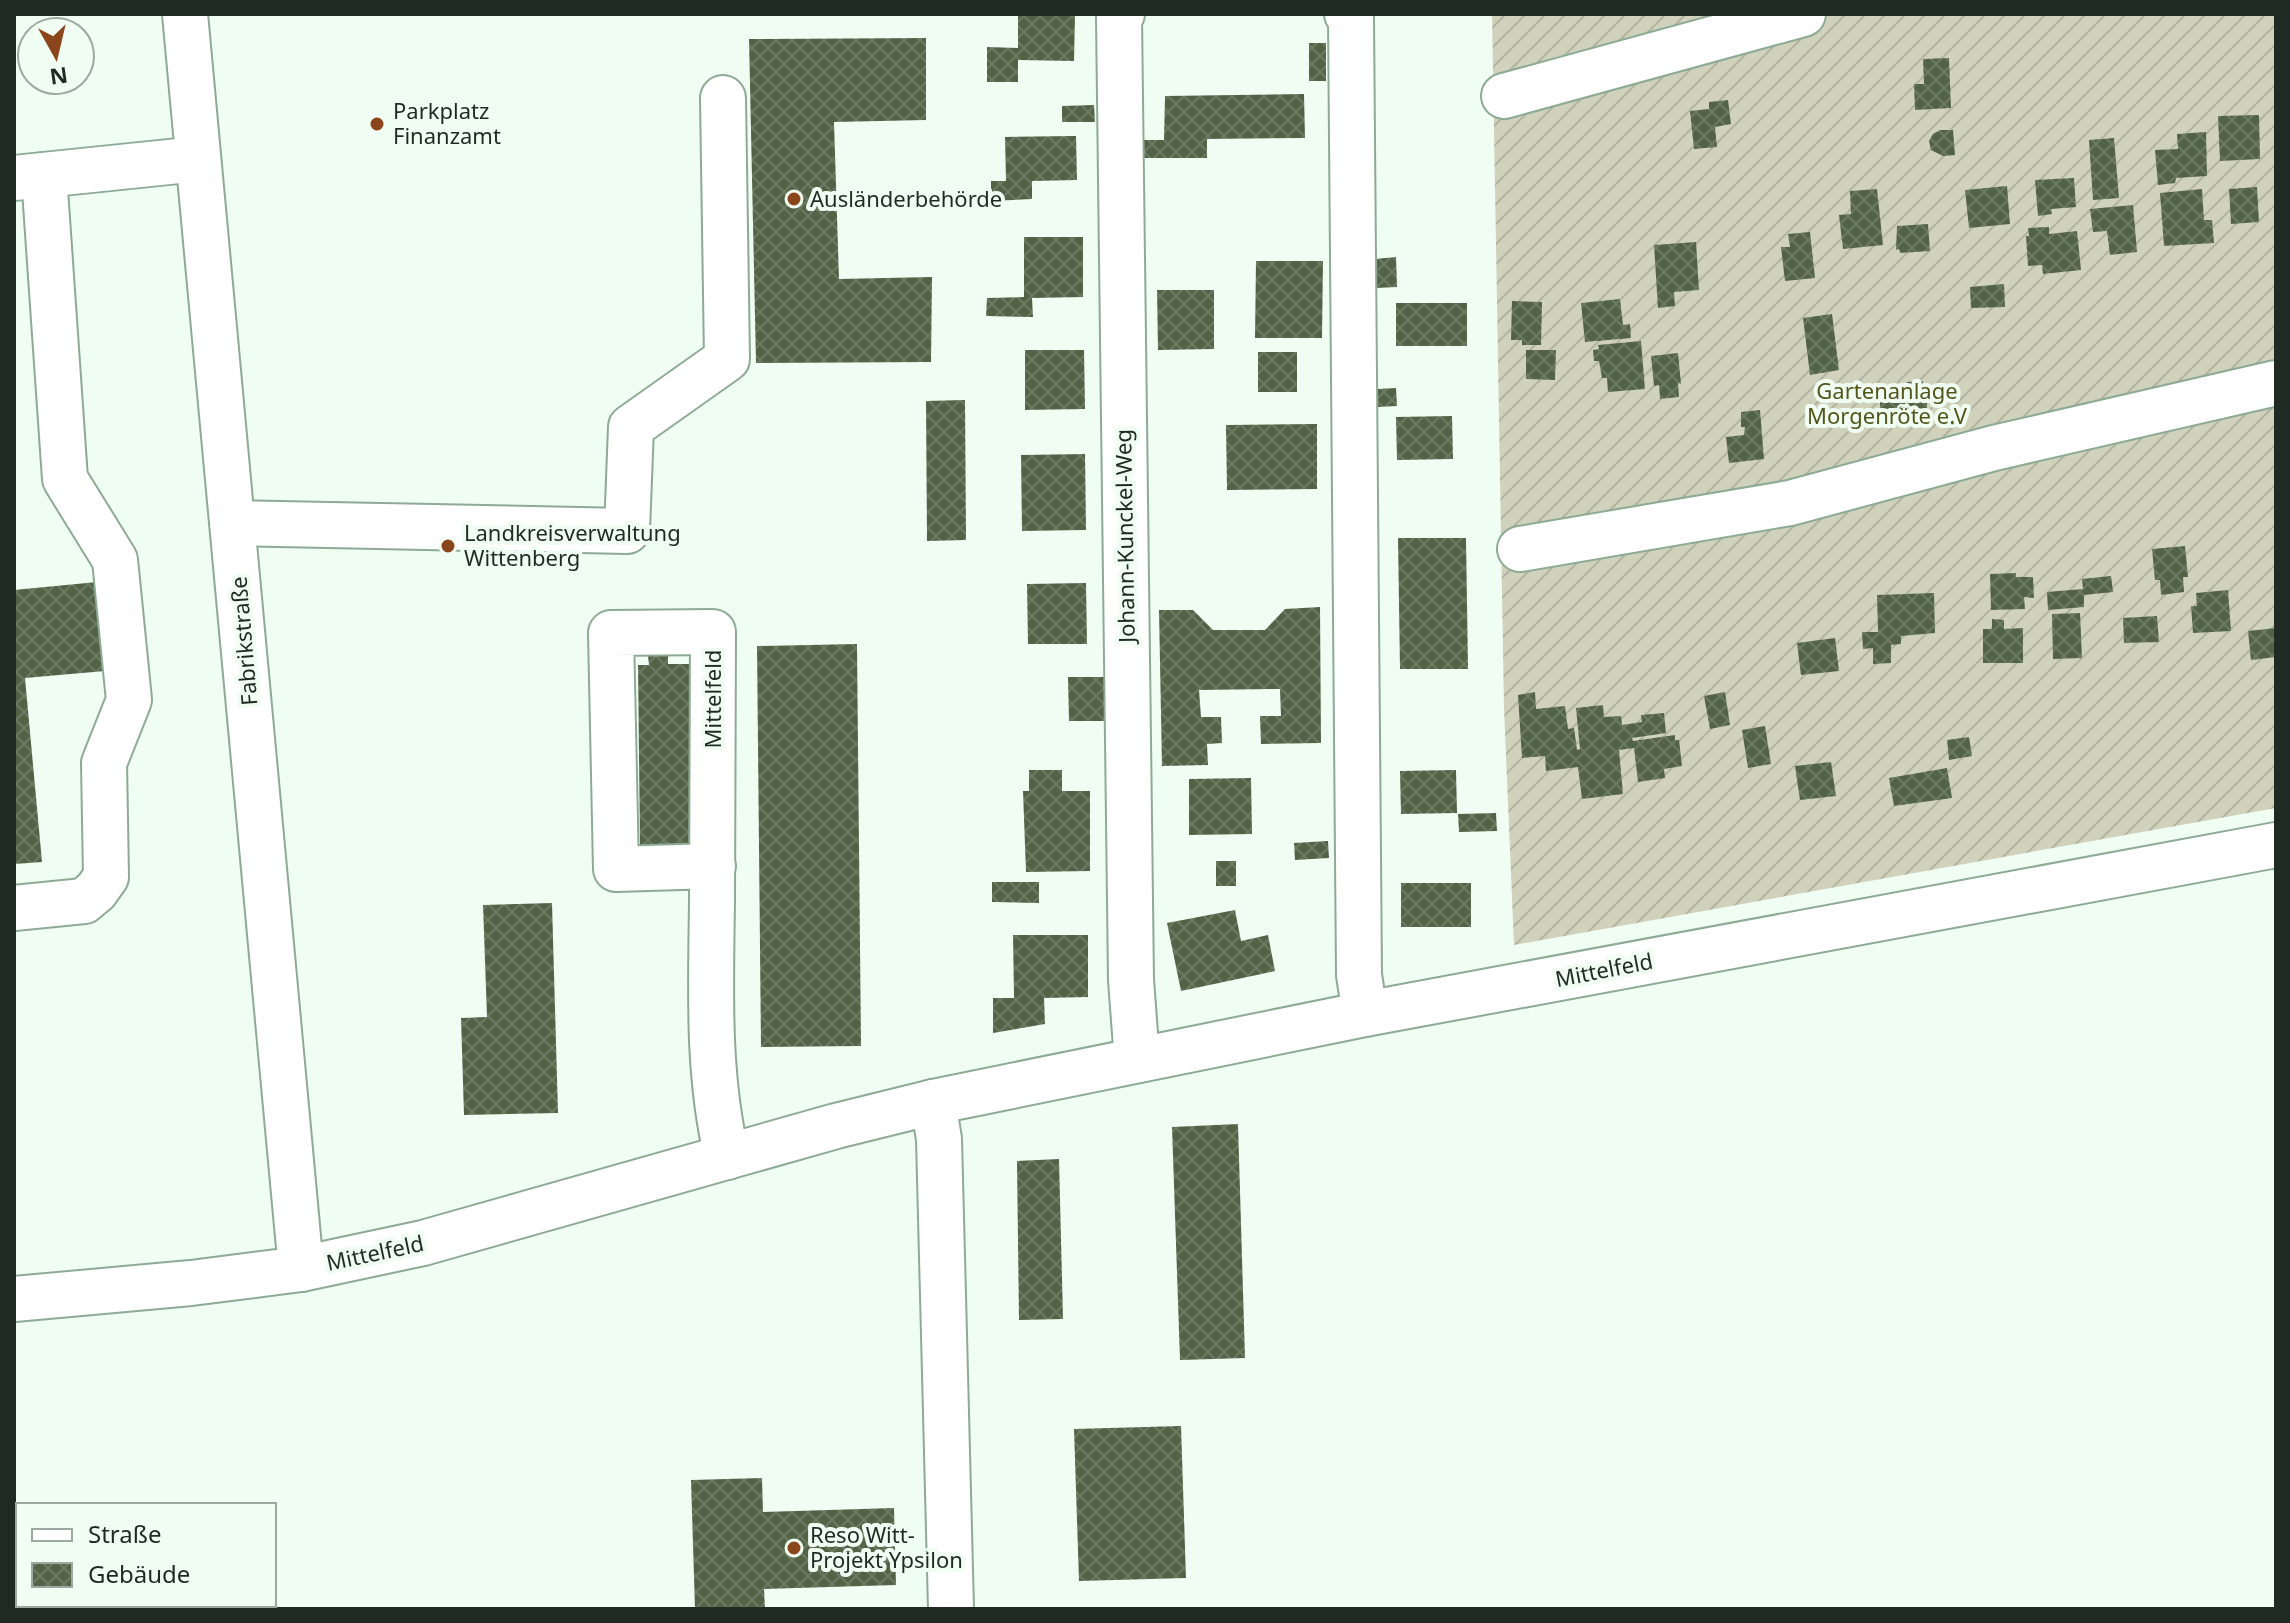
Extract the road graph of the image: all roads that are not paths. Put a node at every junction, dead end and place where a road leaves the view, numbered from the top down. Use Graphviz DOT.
graph roads {
  1 [pos="185,14"];
  2 [pos="1122,14"];
  3 [pos="1347,14"];
  4 [pos="1803,14"];
  5 [pos="1504,96"];
  6 [pos="723,98"];
  7 [pos="198,159"];
  8 [pos="29,177"];
  9 [pos="2276,383"];
  10 [pos="233,523"];
  11 [pos="1520,549"];
  12 [pos="2276,845"];
  13 [pos="713,866"];
  14 [pos="14,908"];
  15 [pos="1365,1014"];
  16 [pos="1137,1060"];
  17 [pos="933,1102"];
  18 [pos="727,1157"];
  19 [pos="301,1269"];
  20 [pos="14,1299"];
  21 [pos="951,1609"];
  1 -- 7 [label="street, Fabrikstraße"];
  2 -- 16 [label="street, Johann-Kunckel-Weg"];
  3 -- 15 [label="street"];
  4 -- 5 [label="street"];
  6 -- 10 [label="street"];
  7 -- 8 [label="street"];
  7 -- 10 [label="street, Fabrikstraße"];
  8 -- 14 [label="street"];
  9 -- 11 [label="street"];
  10 -- 19 [label="street, Fabrikstraße"];
  12 -- 15 [label="street, Mittelfeld"];
  13 -- 13 [label="street, Mittelfeld"];
  13 -- 18 [label="street, Mittelfeld"];
  15 -- 16 [label="street, Mittelfeld"];
  16 -- 17 [label="street, Mittelfeld"];
  17 -- 18 [label="street, Mittelfeld"];
  17 -- 21 [label="street"];
  18 -- 19 [label="street, Mittelfeld"];
  19 -- 20 [label="street, Mittelfeld"];
}
